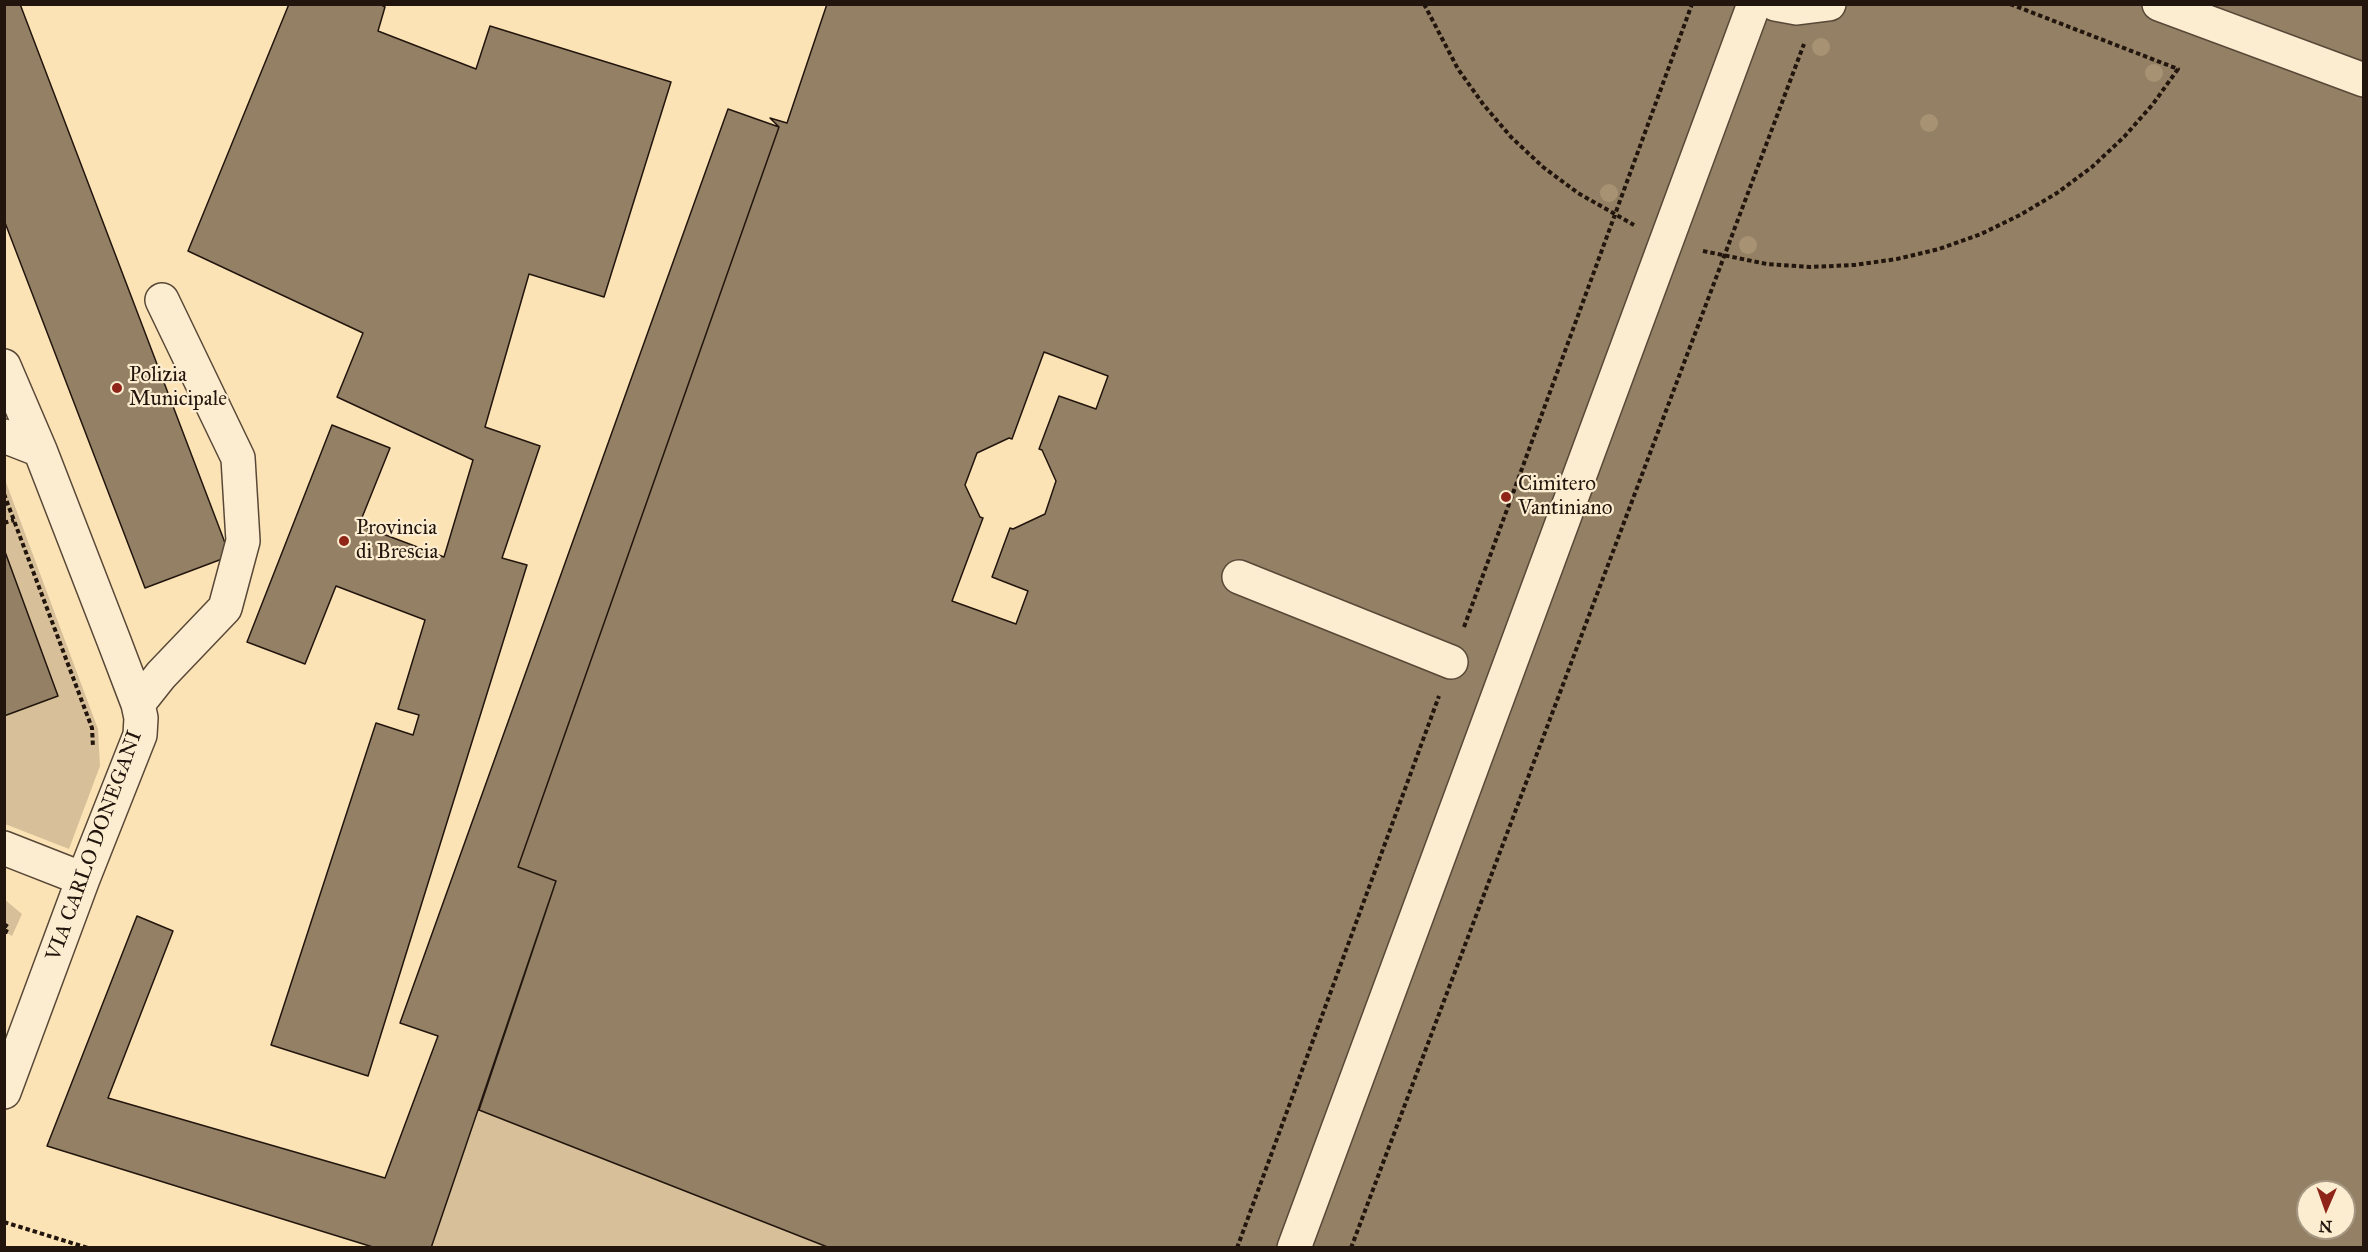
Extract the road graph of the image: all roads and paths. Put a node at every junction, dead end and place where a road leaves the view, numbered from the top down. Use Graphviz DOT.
graph roads {
  1 [pos="1424,4"];
  2 [pos="1754,4"];
  3 [pos="1774,4"];
  4 [pos="2010,4"];
  5 [pos="2159,4"];
  6 [pos="1823,6"];
  7 [pos="2364,80"];
  8 [pos="1667,239"];
  9 [pos="1724,256"];
  10 [pos="162,300"];
  11 [pos="4,366"];
  12 [pos="4,436"];
  13 [pos="40,450"];
  14 [pos="4,494"];
  15 [pos="14,520"];
  16 [pos="4,524"];
  17 [pos="1239,577"];
  18 [pos="1451,662"];
  19 [pos="138,704"];
  20 [pos="94,752"];
  21 [pos="4,848"];
  22 [pos="83,879"];
  23 [pos="4,924"];
  24 [pos="4,936"];
  25 [pos="4,1092"];
  26 [pos="4,1222"];
  27 [pos="88,1248"];
  28 [pos="1294,1248"];
  29 [pos="1351,1248"];
  1 -- 8 [label="path"];
  2 -- 8 [label="street"];
  3 -- 6 [label="street"];
  4 -- 9 [label="path"];
  5 -- 7 [label="street"];
  6 -- 9 [label="path"];
  8 -- 9 [label="path"];
  8 -- 28 [label="street"];
  9 -- 29 [label="path"];
  10 -- 19 [label="street"];
  11 -- 13 [label="street, VIA CARLO DONEGANI"];
  12 -- 13 [label="street"];
  13 -- 19 [label="street, VIA CARLO DONEGANI"];
  14 -- 15 [label="path"];
  15 -- 16 [label="path"];
  15 -- 20 [label="path"];
  17 -- 18 [label="street"];
  19 -- 22 [label="street, VIA CARLO DONEGANI"];
  21 -- 22 [label="street"];
  22 -- 25 [label="street, VIA CARLO DONEGANI"];
  23 -- 24 [label="path"];
  26 -- 27 [label="path"];
}
